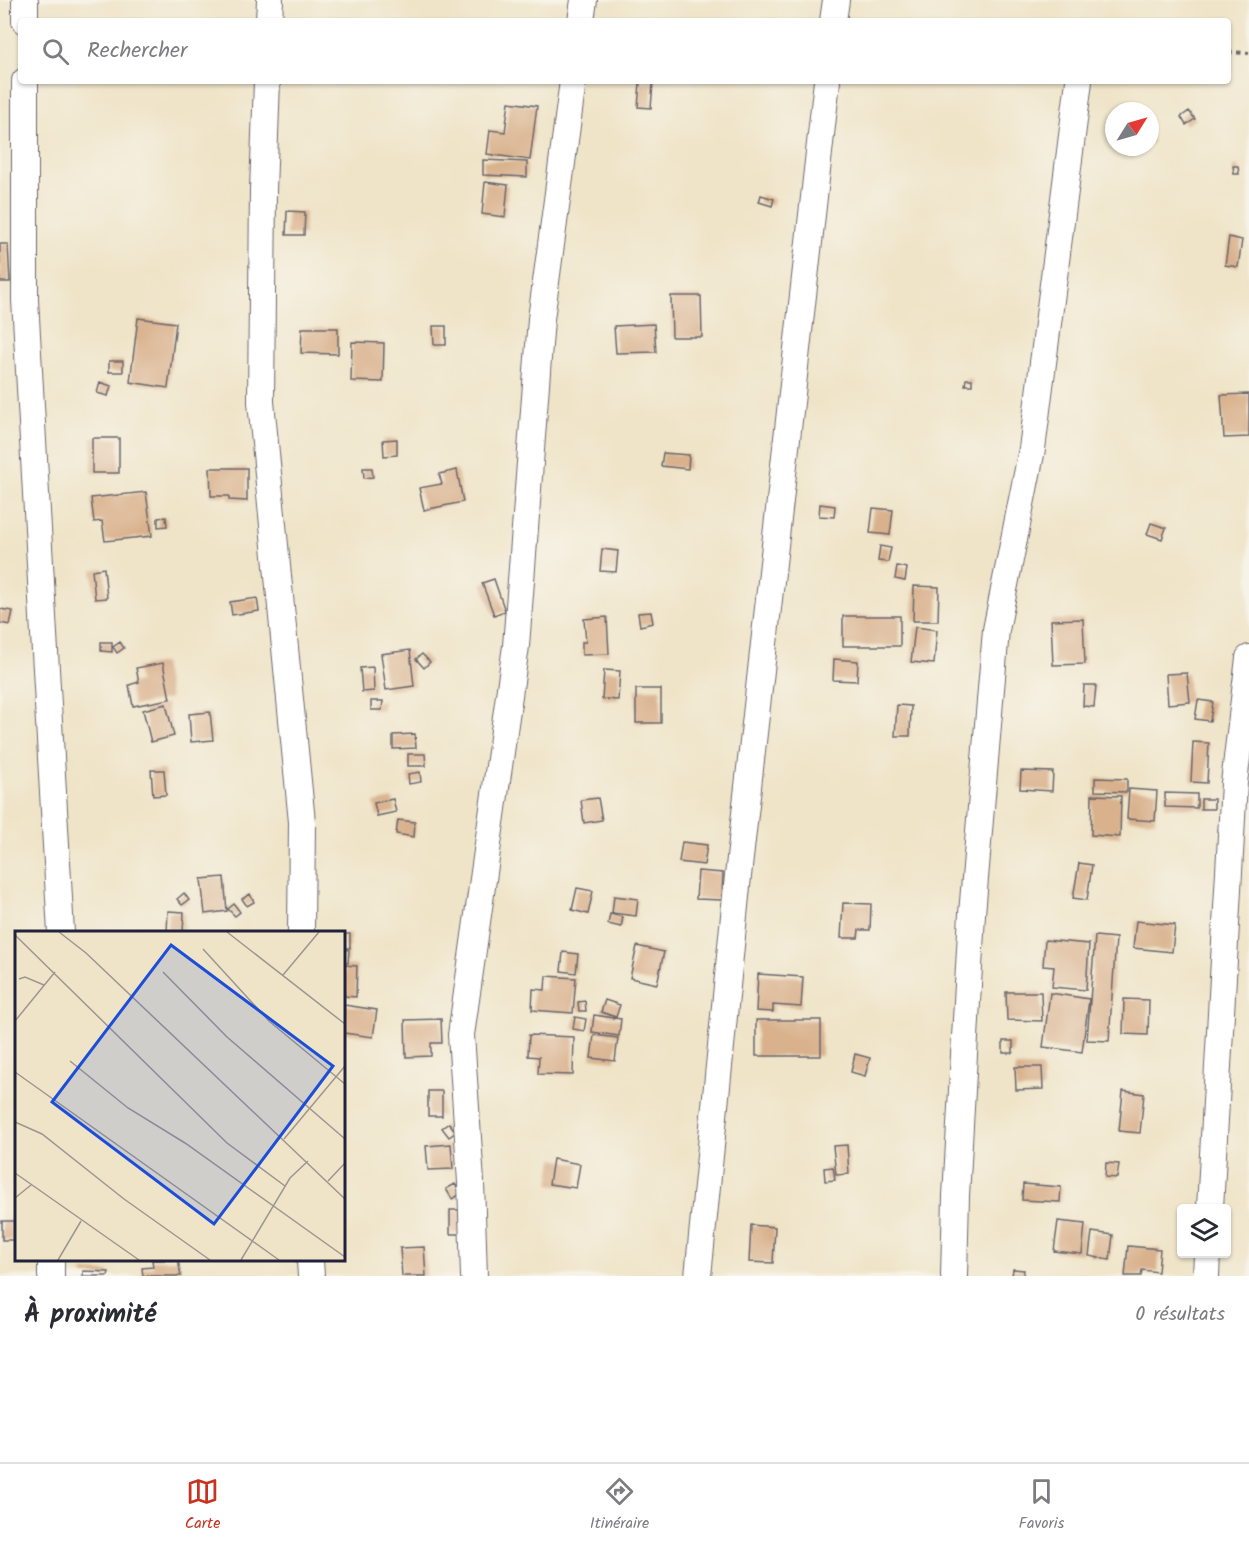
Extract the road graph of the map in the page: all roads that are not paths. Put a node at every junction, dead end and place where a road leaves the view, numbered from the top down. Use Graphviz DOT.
graph roads {
  1 [pos="25,0"];
  2 [pos="270,0"];
  3 [pos="584,0"];
  4 [pos="836,0"];
  5 [pos="25,18"];
  6 [pos="269,18"];
  7 [pos="581,18"];
  8 [pos="834,18"];
  9 [pos="25,84"];
  10 [pos="267,84"];
  11 [pos="573,84"];
  12 [pos="827,84"];
  13 [pos="1079,84"];
  14 [pos="1249,658"];
  15 [pos="61,931"];
  16 [pos="301,931"];
  17 [pos="1210,1204"];
  18 [pos="1207,1258"];
  19 [pos="310,1261"];
  20 [pos="311,1276"];
  21 [pos="474,1276"];
  22 [pos="698,1276"];
  23 [pos="954,1276"];
  24 [pos="1206,1276"];
  1 -- 5 [label="street"];
  2 -- 6 [label="street"];
  3 -- 7 [label="street"];
  4 -- 8 [label="street"];
  9 -- 15 [label="street"];
  10 -- 16 [label="street"];
  11 -- 21 [label="street"];
  12 -- 22 [label="street"];
  13 -- 23 [label="street"];
  14 -- 17 [label="street"];
  18 -- 24 [label="street"];
  19 -- 20 [label="street"];
}
